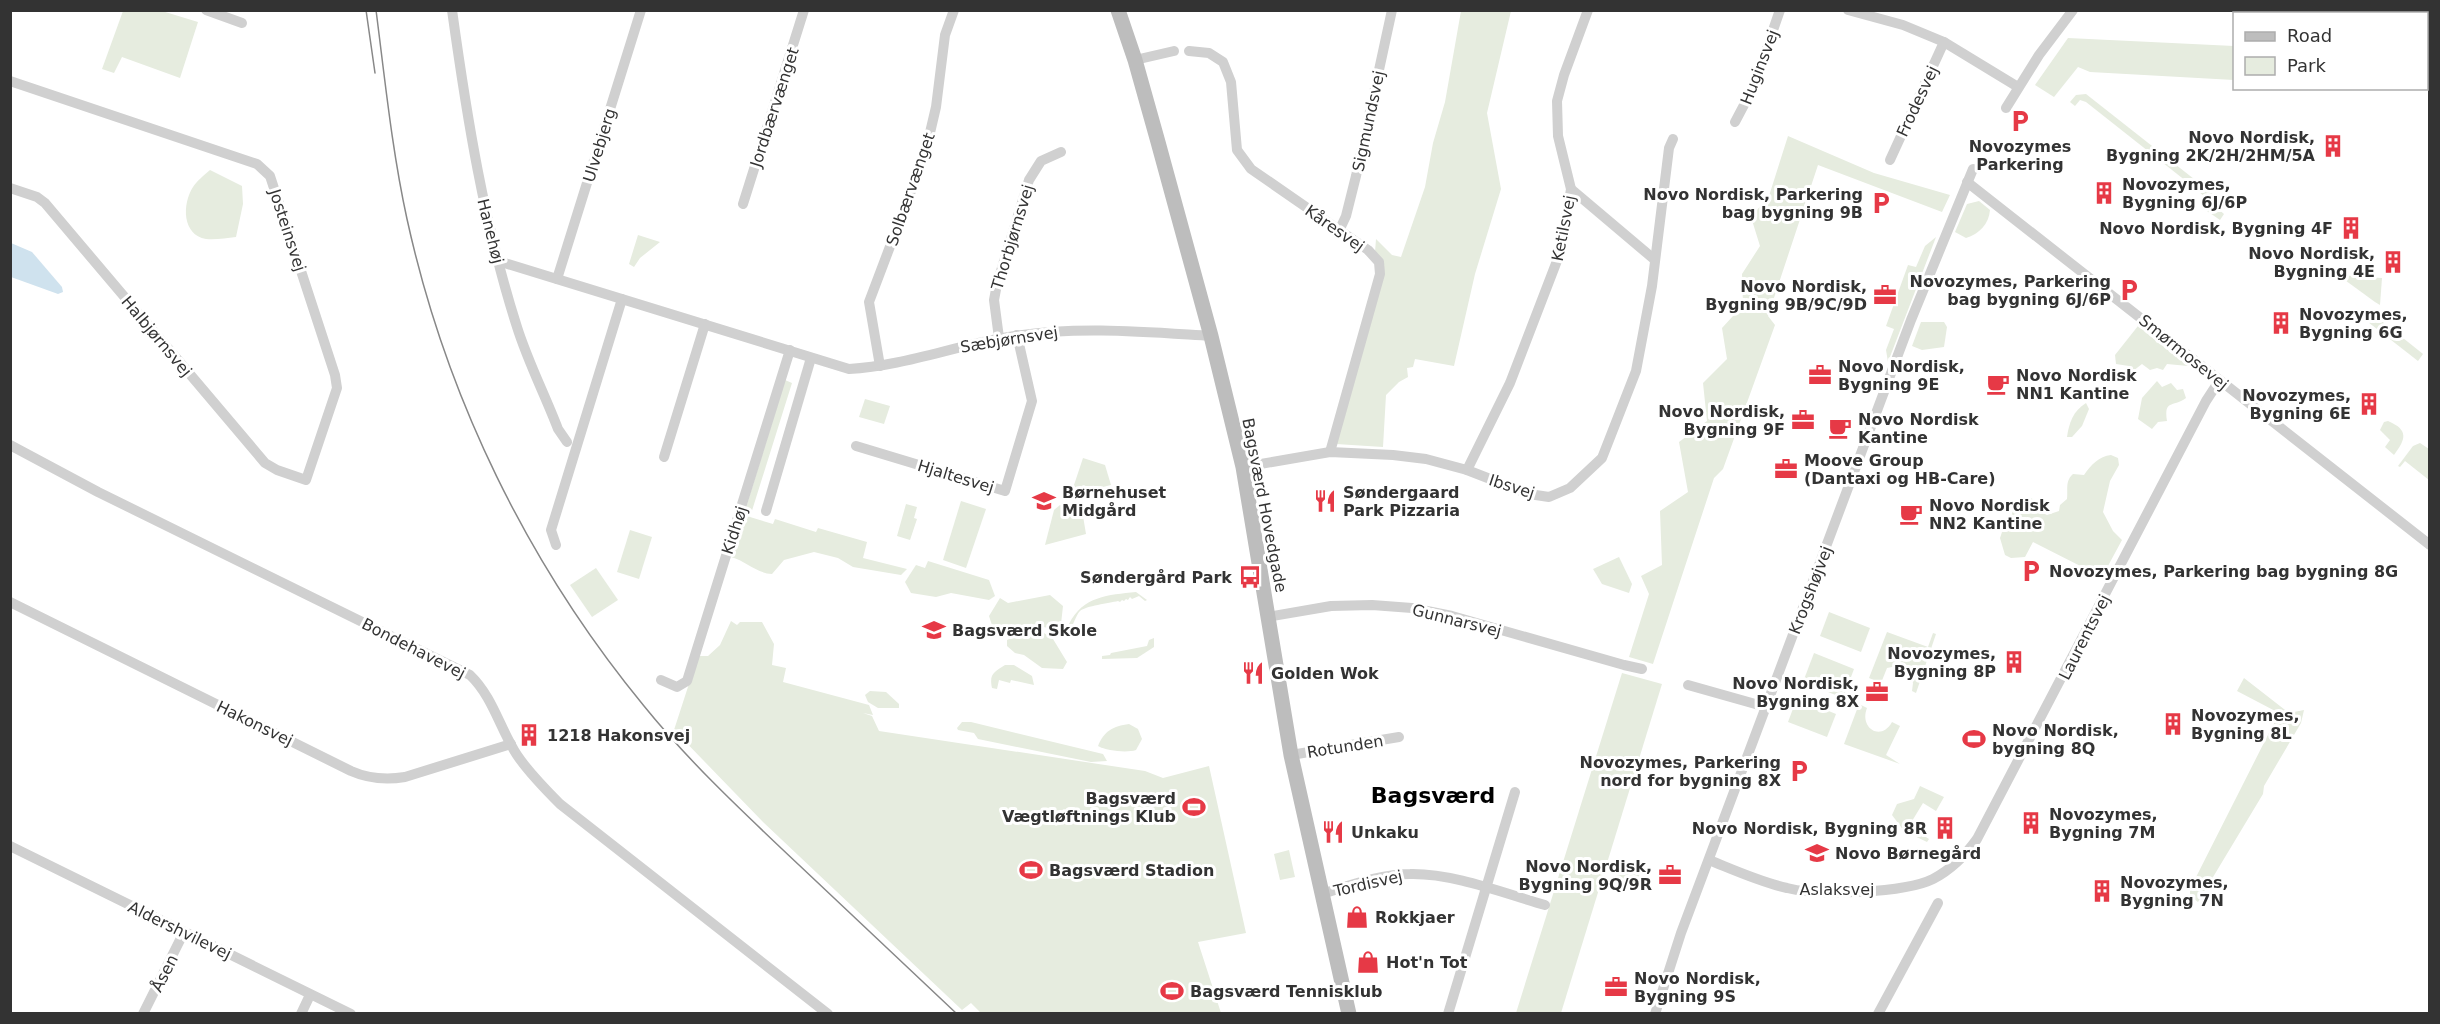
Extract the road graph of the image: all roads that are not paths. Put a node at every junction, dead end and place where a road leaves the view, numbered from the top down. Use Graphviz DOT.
graph roads {
  1 [pos="206,10"];
  2 [pos="453,10"];
  3 [pos="641,10"];
  4 [pos="804,10"];
  5 [pos="954,10"];
  6 [pos="1118,10"];
  7 [pos="1392,10"];
  8 [pos="1588,10"];
  9 [pos="1780,10"];
  10 [pos="2073,10"];
  11 [pos="1851,11"];
  12 [pos="242,23"];
  13 [pos="1944,42"];
  14 [pos="1174,51"];
  15 [pos="1189,51"];
  16 [pos="1135,60"];
  17 [pos="10,81"];
  18 [pos="2018,87"];
  19 [pos="2006,108"];
  20 [pos="1736,122"];
  21 [pos="1673,139"];
  22 [pos="1061,152"];
  23 [pos="1890,160"];
  24 [pos="1973,169"];
  25 [pos="1968,182"];
  26 [pos="10,188"];
  27 [pos="1571,189"];
  28 [pos="743,204"];
  29 [pos="1339,231"];
  30 [pos="1655,260"];
  31 [pos="498,261"];
  32 [pos="557,279"];
  33 [pos="622,299"];
  34 [pos="705,324"];
  35 [pos="1017,335"];
  36 [pos="1211,336"];
  37 [pos="999,338"];
  38 [pos="790,350"];
  39 [pos="811,358"];
  40 [pos="880,366"];
  41 [pos="2219,381"];
  42 [pos="567,442"];
  43 [pos="10,445"];
  44 [pos="856,446"];
  45 [pos="1330,452"];
  46 [pos="664,457"];
  47 [pos="1243,467"];
  48 [pos="1467,470"];
  49 [pos="306,480"];
  50 [pos="766,511"];
  51 [pos="556,545"];
  52 [pos="2430,545"];
  53 [pos="10,602"];
  54 [pos="1267,616"];
  55 [pos="1642,669"];
  56 [pos="661,680"];
  57 [pos="1688,685"];
  58 [pos="1766,707"];
  59 [pos="1399,737"];
  60 [pos="511,744"];
  61 [pos="1291,755"];
  62 [pos="1515,792"];
  63 [pos="10,846"];
  64 [pos="1709,860"];
  65 [pos="1932,879"];
  66 [pos="1486,888"];
  67 [pos="1321,894"];
  68 [pos="1938,903"];
  69 [pos="1545,905"];
  70 [pos="184,932"];
  71 [pos="310,994"];
  72 [pos="143,1014"];
  73 [pos="301,1014"];
  74 [pos="351,1014"];
  75 [pos="828,1014"];
  76 [pos="1349,1014"];
  77 [pos="1448,1014"];
  78 [pos="1655,1014"];
  79 [pos="1878,1014"];
  1 -- 12 [label="street"];
  2 -- 31 [label="street, Hanehøj"];
  3 -- 32 [label="street, Ulvebjerg"];
  4 -- 28 [label="street, Jordbærvænget"];
  5 -- 40 [label="street, Solbærvænget"];
  6 -- 16 [label="street, Bagsværd Hovedgade"];
  7 -- 29 [label="street, Sigmundsvej"];
  8 -- 27 [label="street, Ketilsvej"];
  9 -- 20 [label="street, Huginsvej"];
  10 -- 18 [label="street"];
  11 -- 13 [label="street"];
  13 -- 18 [label="street"];
  13 -- 23 [label="street, Frodesvej"];
  14 -- 16 [label="street"];
  15 -- 29 [label="street, Kåresvej"];
  16 -- 36 [label="street, Bagsværd Hovedgade"];
  17 -- 49 [label="street, Josteinsvej"];
  18 -- 19 [label="street"];
  21 -- 30 [label="street, Ibsvej"];
  22 -- 37 [label="street, Thorbjørnsvej"];
  24 -- 25 [label="street, Krogshøjvej"];
  25 -- 41 [label="street, Smørmosevej"];
  25 -- 58 [label="street, Krogshøjvej"];
  26 -- 49 [label="street, Halbjørnsvej"];
  27 -- 30 [label="street"];
  27 -- 48 [label="street, Ketilsvej"];
  29 -- 45 [label="street, Kåresvej"];
  30 -- 48 [label="street, Ibsvej"];
  31 -- 32 [label="street, Sæbjørnsvej"];
  31 -- 42 [label="street, Hanehøj"];
  32 -- 33 [label="street, Sæbjørnsvej"];
  33 -- 34 [label="street, Sæbjørnsvej"];
  33 -- 51 [label="street"];
  34 -- 38 [label="street, Sæbjørnsvej"];
  34 -- 46 [label="street"];
  35 -- 36 [label="street, Sæbjørnsvej"];
  35 -- 37 [label="street, Sæbjørnsvej"];
  35 -- 44 [label="street, Hjaltesvej"];
  36 -- 47 [label="street, Bagsværd Hovedgade"];
  37 -- 40 [label="street, Sæbjørnsvej"];
  38 -- 39 [label="street, Sæbjørnsvej"];
  38 -- 56 [label="street, Kidhøj"];
  39 -- 40 [label="street, Sæbjørnsvej"];
  39 -- 50 [label="street"];
  41 -- 52 [label="street, Smørmosevej"];
  41 -- 65 [label="street, Laurentsvej"];
  43 -- 60 [label="street, Bondehavevej"];
  45 -- 47 [label="street, Ibsvej"];
  45 -- 48 [label="street, Ibsvej"];
  47 -- 54 [label="street, Bagsværd Hovedgade"];
  53 -- 60 [label="street, Hakonsvej"];
  54 -- 55 [label="street, Gunnarsvej"];
  54 -- 61 [label="street, Bagsværd Hovedgade"];
  57 -- 58 [label="street"];
  58 -- 64 [label="street, Krogshøjvej"];
  59 -- 61 [label="street, Rotunden"];
  60 -- 75 [label="street, Bondehavevej"];
  61 -- 67 [label="street, Bagsværd Hovedgade"];
  62 -- 66 [label="street"];
  63 -- 70 [label="street, Aldershvilevej"];
  64 -- 65 [label="street, Aslaksvej"];
  64 -- 78 [label="street, Krogshøjvej"];
  66 -- 67 [label="street, Tordisvej"];
  66 -- 69 [label="street, Tordisvej"];
  66 -- 77 [label="street"];
  67 -- 76 [label="street, Bagsværd Hovedgade"];
  68 -- 79 [label="street"];
  70 -- 71 [label="street, Aldershvilevej"];
  70 -- 72 [label="street, Åsen"];
  71 -- 73 [label="street"];
  71 -- 74 [label="street, Aldershvilevej"];
}
